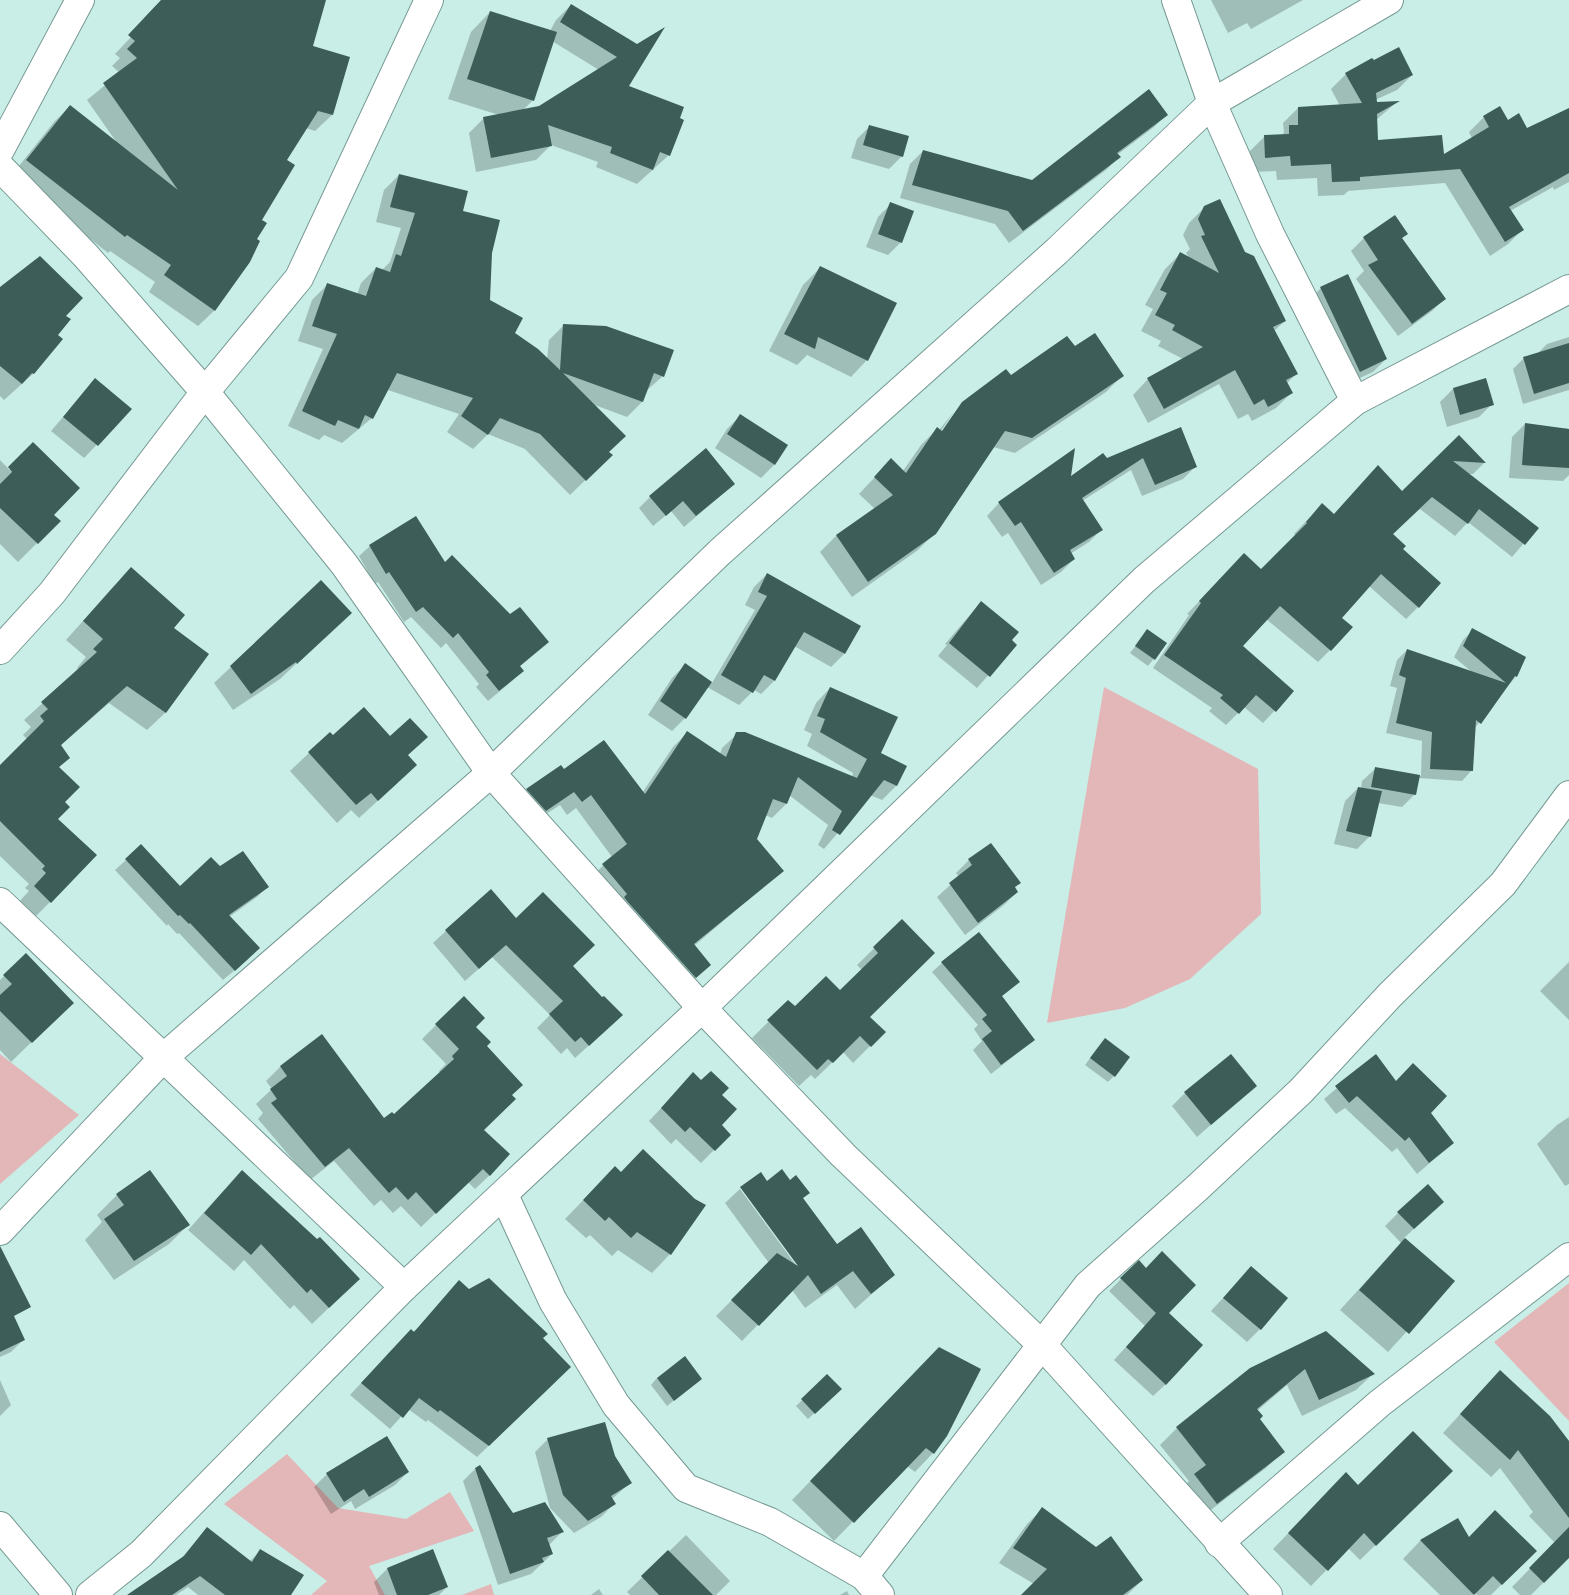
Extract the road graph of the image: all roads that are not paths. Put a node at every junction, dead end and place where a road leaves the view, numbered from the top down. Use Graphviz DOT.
graph roads {
  1 [pos="80,0"];
  2 [pos="429,0"];
  3 [pos="1176,0"];
  4 [pos="1389,0"];
  5 [pos="1212,103"];
  6 [pos="0,150"];
  7 [pos="0,167"];
  8 [pos="1569,289"];
  9 [pos="205,392"];
  10 [pos="1355,401"];
  11 [pos="0,650"];
  12 [pos="491,773"];
  13 [pos="1569,795"];
  14 [pos="0,902"];
  15 [pos="702,1008"];
  16 [pos="164,1058"];
  17 [pos="504,1195"];
  18 [pos="0,1231"];
  19 [pos="1569,1257"];
  20 [pos="404,1286"];
  21 [pos="1043,1346"];
  22 [pos="0,1526"];
  23 [pos="1219,1543"];
  24 [pos="872,1586"];
  25 [pos="58,1595"];
  26 [pos="90,1595"];
  27 [pos="1268,1595"];
  1 -- 6 [label="street"];
  2 -- 9 [label="street"];
  3 -- 5 [label="street"];
  4 -- 5 [label="street"];
  5 -- 10 [label="street"];
  5 -- 12 [label="street"];
  7 -- 9 [label="street"];
  8 -- 10 [label="street"];
  9 -- 11 [label="street"];
  9 -- 12 [label="street"];
  10 -- 15 [label="street"];
  12 -- 15 [label="street"];
  12 -- 16 [label="street"];
  13 -- 21 [label="street"];
  14 -- 16 [label="street"];
  15 -- 17 [label="street"];
  15 -- 21 [label="street"];
  16 -- 18 [label="street"];
  16 -- 20 [label="street"];
  17 -- 20 [label="street"];
  17 -- 24 [label="street"];
  19 -- 23 [label="street"];
  20 -- 26 [label="street"];
  21 -- 23 [label="street"];
  21 -- 24 [label="street"];
  22 -- 25 [label="street"];
  23 -- 27 [label="street"];
}
